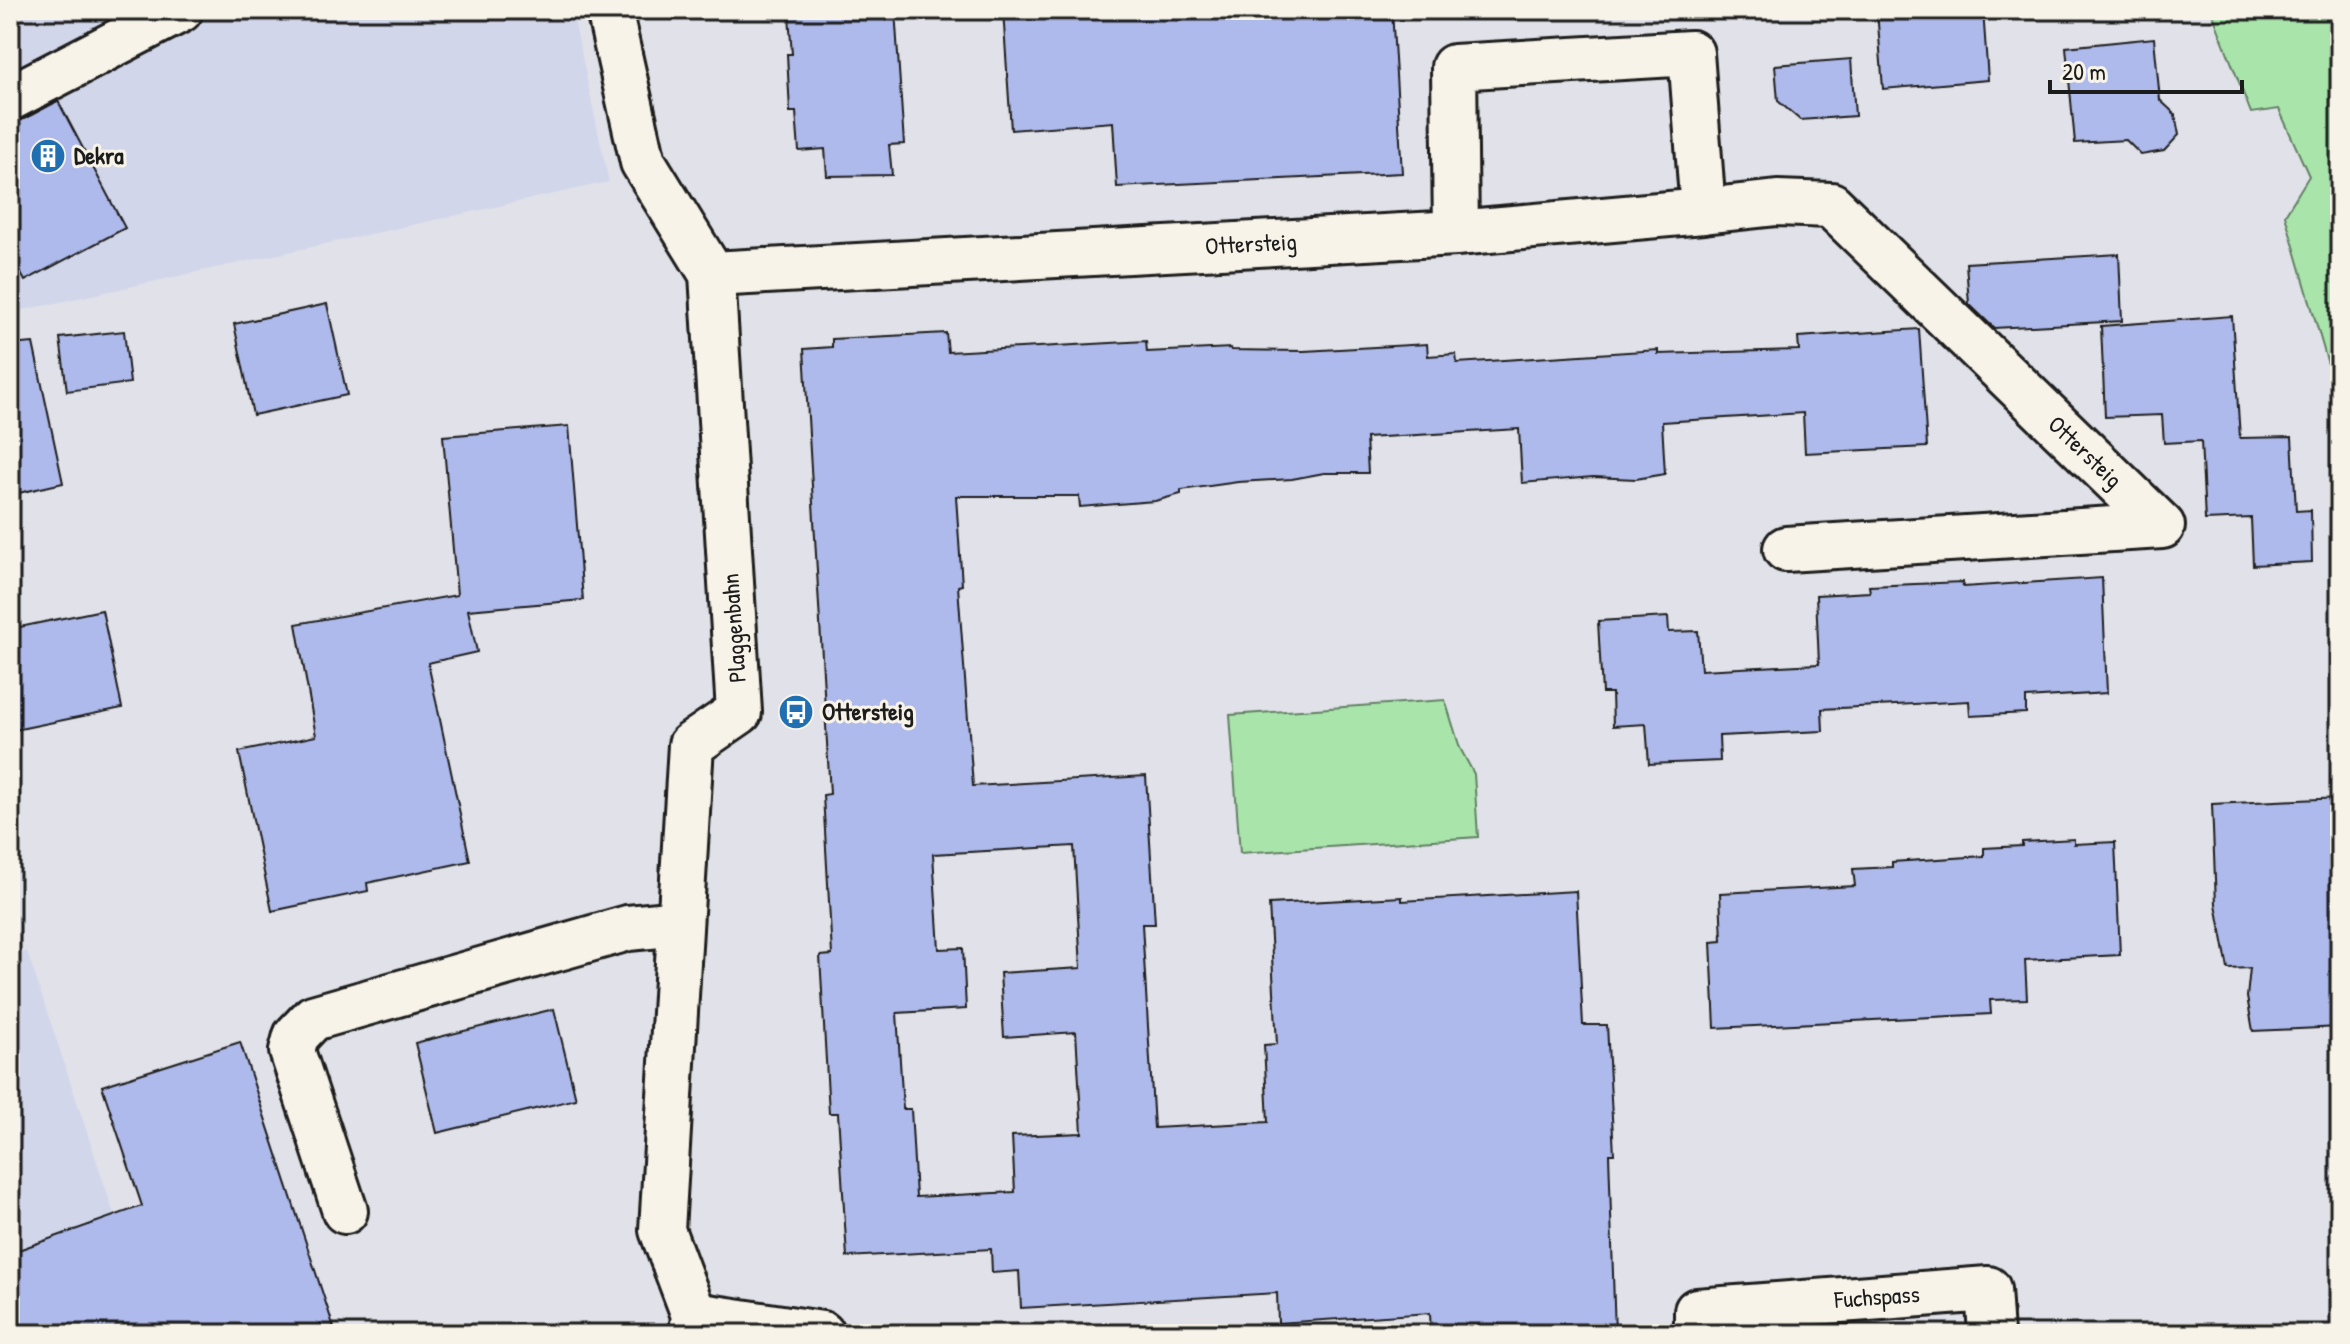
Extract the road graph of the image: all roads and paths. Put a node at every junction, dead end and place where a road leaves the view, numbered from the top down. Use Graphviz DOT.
graph roads {
  1 [pos="180,10"];
  2 [pos="609,10"];
  3 [pos="10,98"];
  4 [pos="1703,211"];
  5 [pos="1456,233"];
  6 [pos="712,274"];
  7 [pos="1786,549"];
  8 [pos="680,923"];
  9 [pos="345,1211"];
  10 [pos="693,1324"];
  11 [pos="822,1334"];
  12 [pos="1697,1334"];
  13 [pos="1991,1334"];
  1 -- 3 [label="street"];
  2 -- 6 [label="street, Plaggenbahn"];
  4 -- 5 [label="street, Ottersteig"];
  4 -- 5 [label="street"];
  4 -- 7 [label="street, Ottersteig"];
  5 -- 6 [label="street, Ottersteig"];
  6 -- 8 [label="street, Plaggenbahn"];
  8 -- 9 [label="street"];
  8 -- 10 [label="street, Plaggenbahn"];
  10 -- 11 [label="street"];
  12 -- 13 [label="street, Fuchspass"];
}
